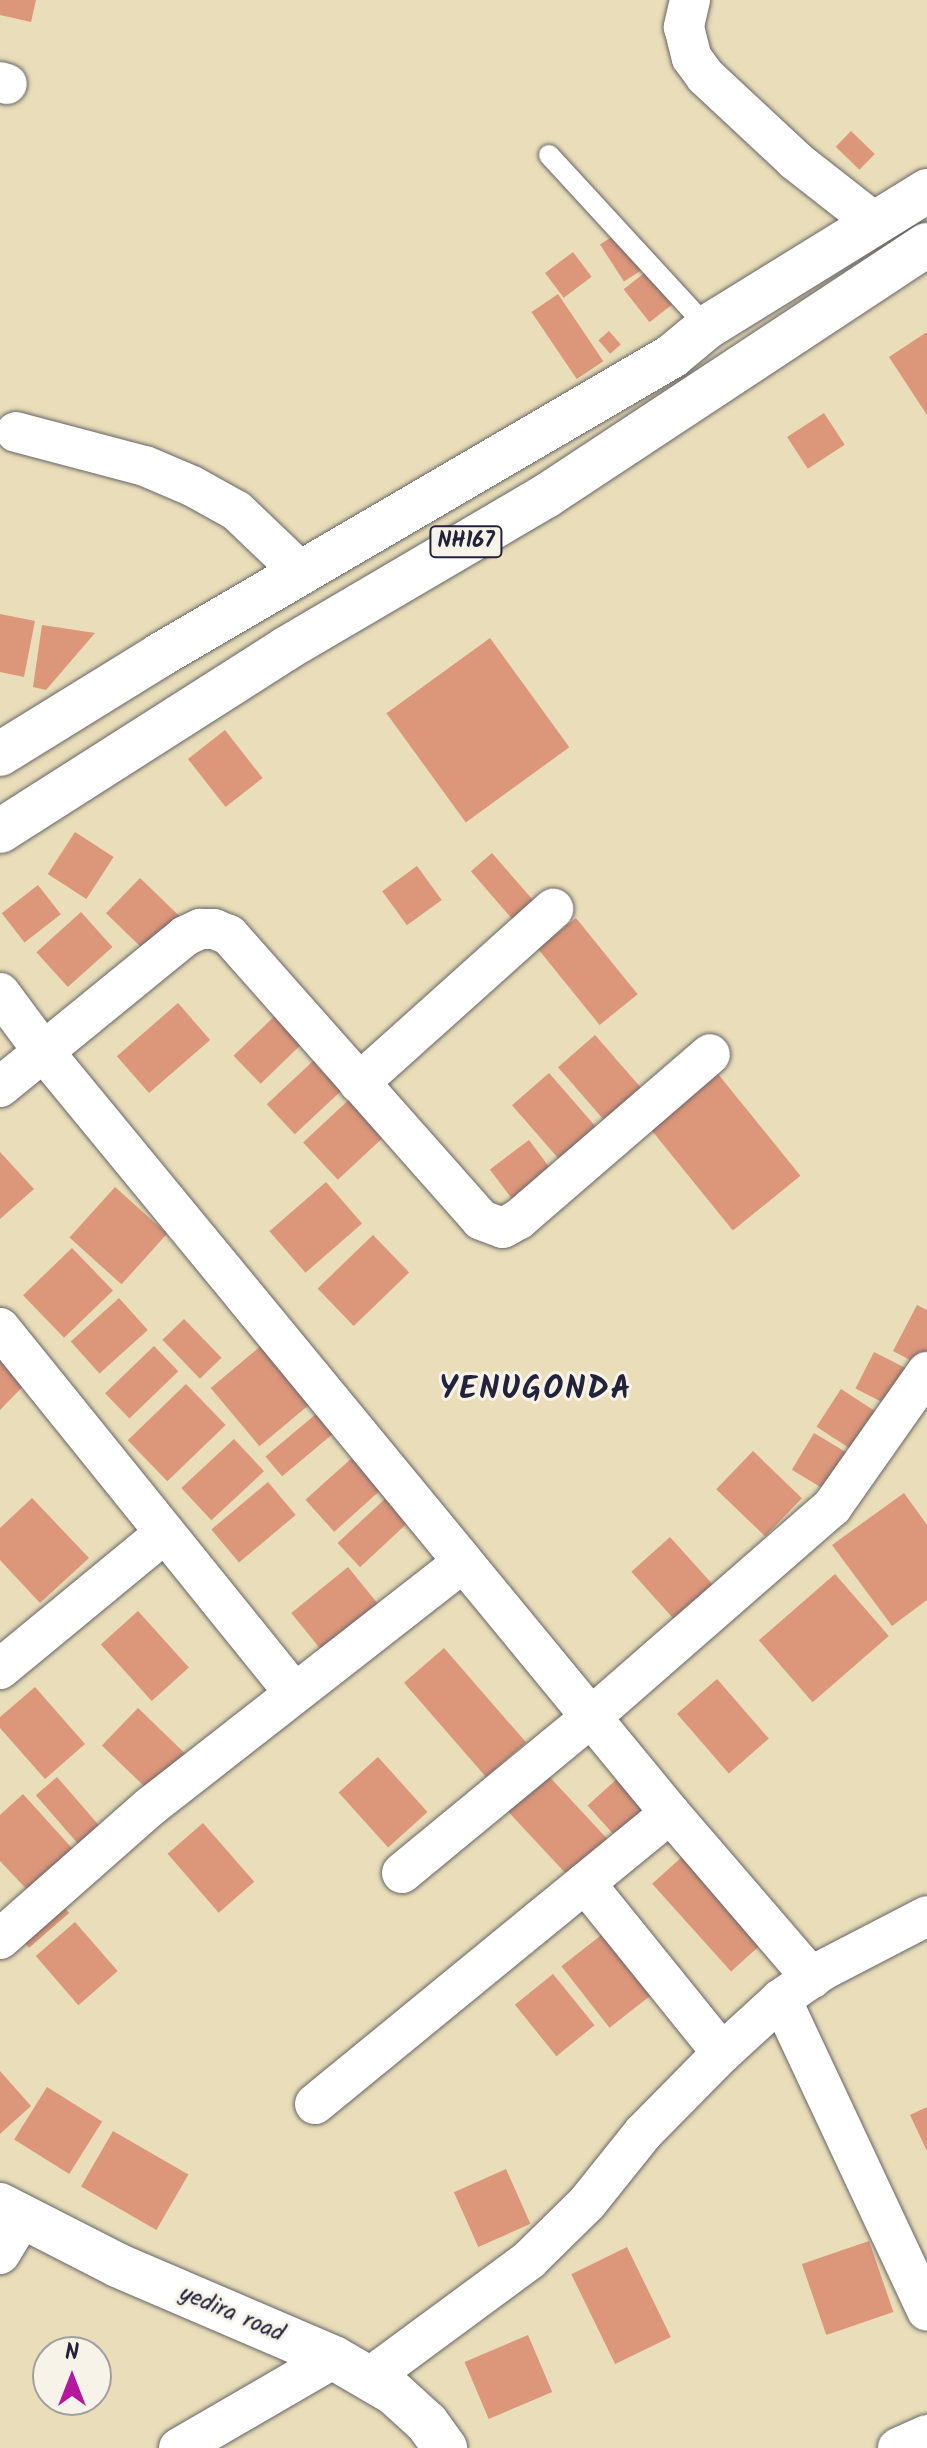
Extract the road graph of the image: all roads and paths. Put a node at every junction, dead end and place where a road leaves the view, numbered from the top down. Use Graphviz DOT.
graph roads {
  1 [pos="690,0"];
  2 [pos="549,155"];
  3 [pos="927,191"];
  4 [pos="875,223"];
  5 [pos="927,245"];
  6 [pos="707,327"];
  7 [pos="16,432"];
  8 [pos="303,574"];
  9 [pos="0,754"];
  10 [pos="0,831"];
  11 [pos="553,909"];
  12 [pos="0,993"];
  13 [pos="43,1051"];
  14 [pos="710,1054"];
  15 [pos="359,1083"];
  16 [pos="0,1087"];
  17 [pos="0,1328"];
  18 [pos="927,1372"];
  19 [pos="165,1533"];
  20 [pos="463,1562"];
  21 [pos="0,1669"];
  22 [pos="295,1693"];
  23 [pos="591,1717"];
  24 [pos="670,1813"];
  25 [pos="402,1873"];
  26 [pos="585,1883"];
  27 [pos="927,1916"];
  28 [pos="0,1939"];
  29 [pos="797,1989"];
  30 [pos="722,2053"];
  31 [pos="315,2104"];
  32 [pos="12,2210"];
  33 [pos="0,2254"];
  34 [pos="927,2310"];
  35 [pos="351,2368"];
  36 [pos="927,2435"];
  37 [pos="179,2448"];
  38 [pos="445,2448"];
  39 [pos="898,2448"];
  1 -- 4 [label="street"];
  2 -- 6 [label="lane"];
  3 -- 4 [label="main road, NH167"];
  4 -- 6 [label="main road, NH167"];
  5 -- 10 [label="main road, NH167"];
  6 -- 8 [label="main road, NH167"];
  7 -- 8 [label="street"];
  8 -- 9 [label="main road, NH167"];
  11 -- 15 [label="street"];
  12 -- 13 [label="street"];
  13 -- 15 [label="street"];
  13 -- 16 [label="street"];
  13 -- 20 [label="street"];
  14 -- 15 [label="street"];
  17 -- 19 [label="street"];
  18 -- 23 [label="street"];
  19 -- 21 [label="street"];
  19 -- 22 [label="street"];
  20 -- 22 [label="street"];
  20 -- 23 [label="street"];
  22 -- 28 [label="street"];
  23 -- 24 [label="street"];
  23 -- 25 [label="street"];
  24 -- 26 [label="street"];
  24 -- 29 [label="street"];
  26 -- 30 [label="street"];
  26 -- 31 [label="street"];
  27 -- 29 [label="street"];
  29 -- 30 [label="street"];
  29 -- 34 [label="street"];
  30 -- 35 [label="street"];
  32 -- 33 [label="street"];
  32 -- 35 [label="main road, yedira road"];
  35 -- 37 [label="street"];
  35 -- 38 [label="main road, yedira road"];
  36 -- 39 [label="street"];
}
